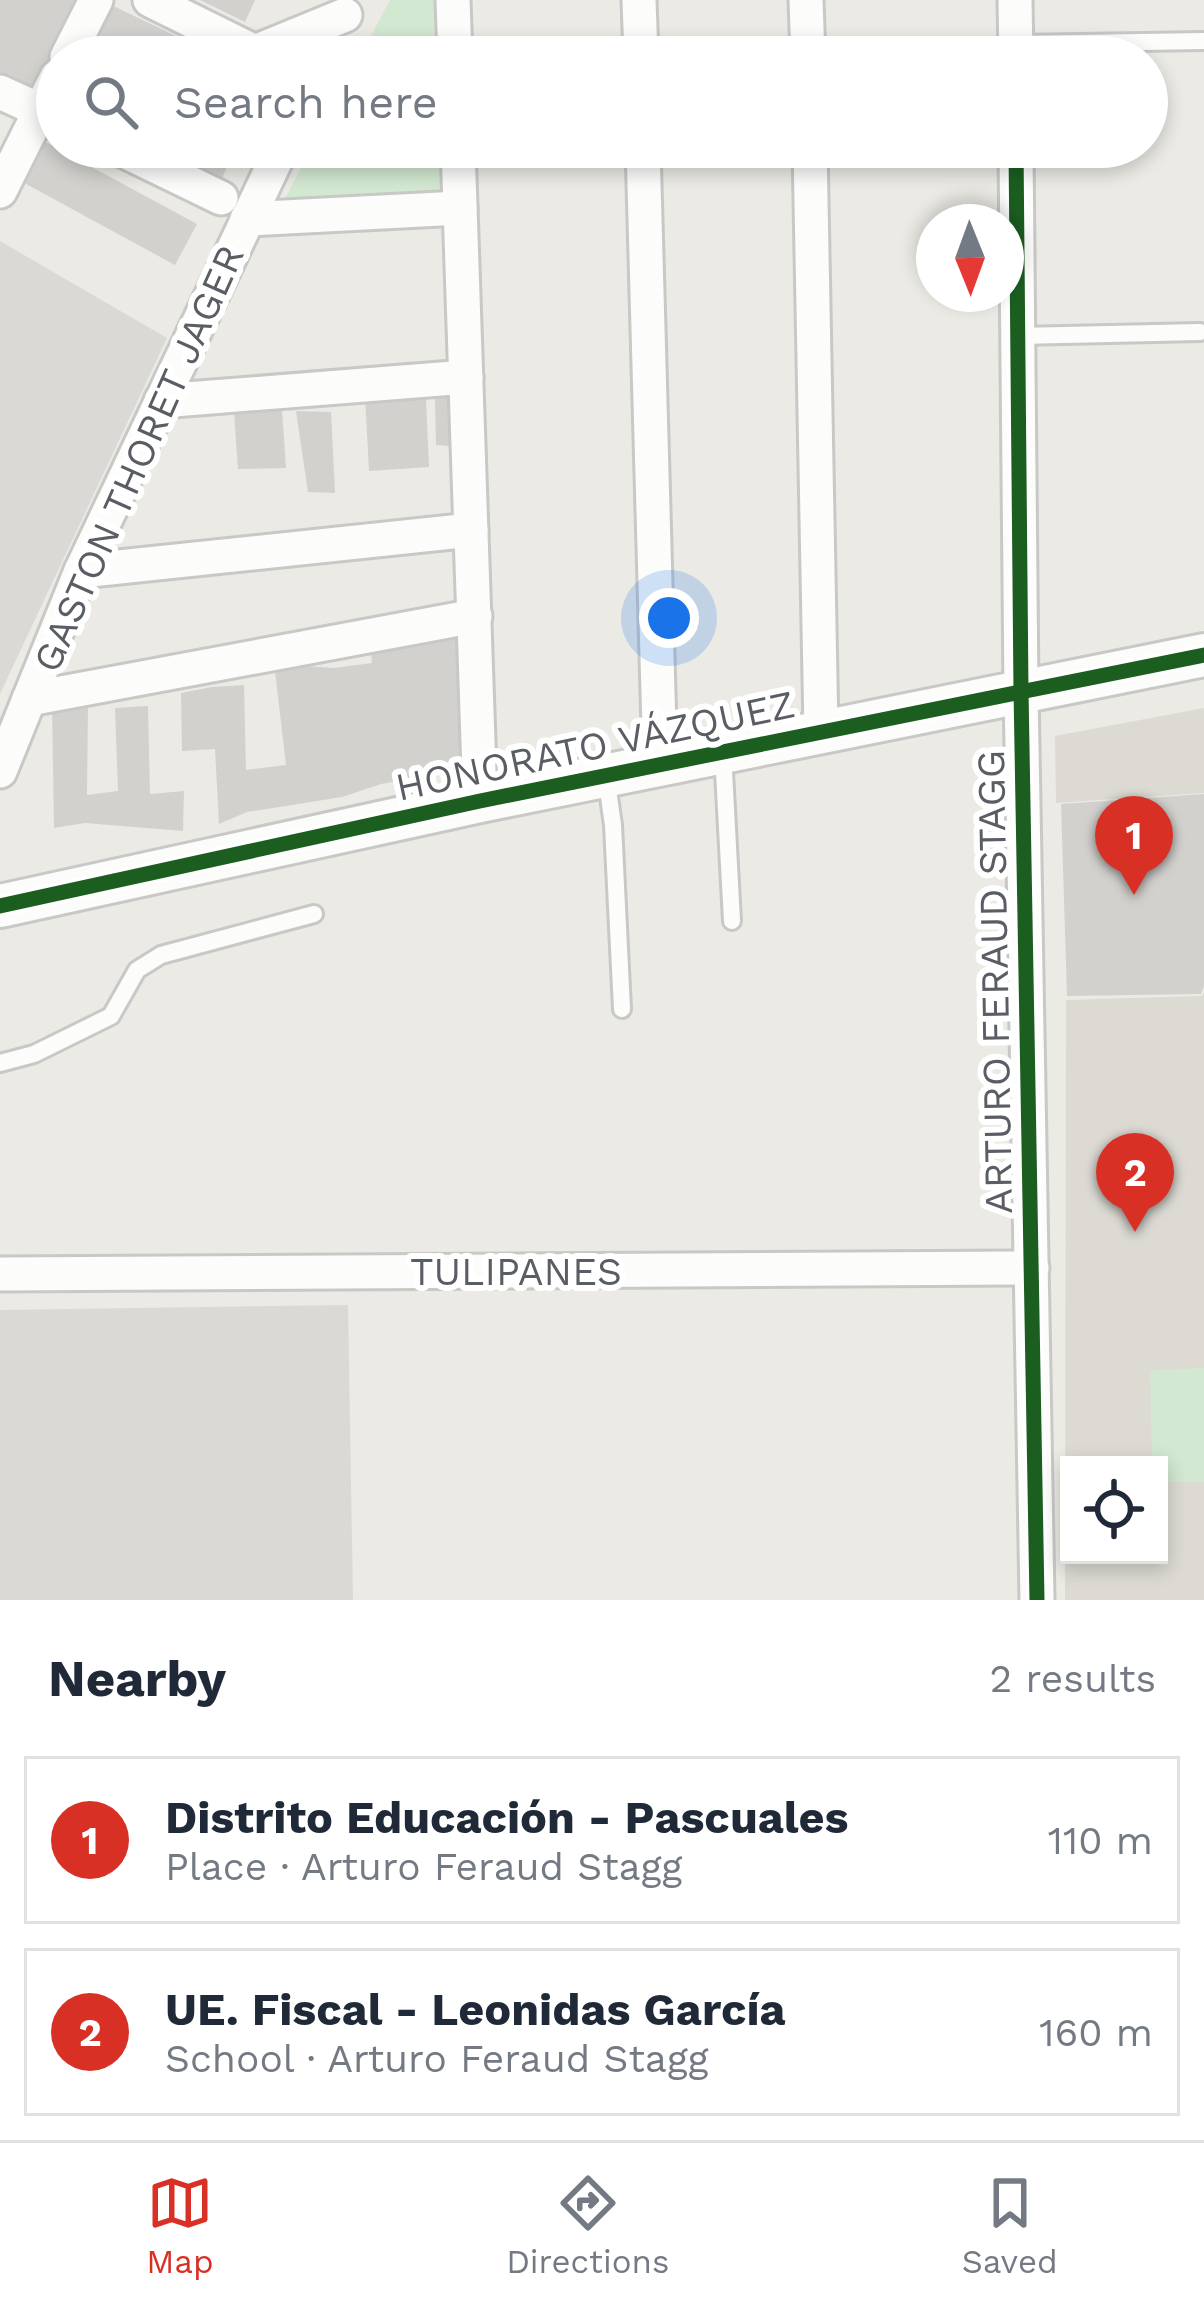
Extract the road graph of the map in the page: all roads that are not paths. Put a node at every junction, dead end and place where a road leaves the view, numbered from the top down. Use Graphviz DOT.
graph roads {
  1 [pos="96,0"];
  2 [pos="150,0"];
  3 [pos="453,0"];
  4 [pos="639,0"];
  5 [pos="806,0"];
  6 [pos="1015,0"];
  7 [pos="349,7"];
  8 [pos="78,36"];
  9 [pos="220,36"];
  10 [pos="291,36"];
  11 [pos="335,36"];
  12 [pos="454,36"];
  13 [pos="640,36"];
  14 [pos="807,36"];
  15 [pos="1016,36"];
  16 [pos="1204,41"];
  17 [pos="1168,43"];
  18 [pos="0,92"];
  19 [pos="36,108"];
  20 [pos="36,134"];
  21 [pos="156,168"];
  22 [pos="266,168"];
  23 [pos="459,168"];
  24 [pos="644,168"];
  25 [pos="810,168"];
  26 [pos="1016,168"];
  27 [pos="0,191"];
  28 [pos="460,208"];
  29 [pos="234,209"];
  30 [pos="1200,332"];
  31 [pos="1018,336"];
  32 [pos="466,377"];
  33 [pos="161,401"];
  34 [pos="472,530"];
  35 [pos="82,571"];
  36 [pos="475,616"];
  37 [pos="1204,655"];
  38 [pos="1022,692"];
  39 [pos="29,699"];
  40 [pos="821,732"];
  41 [pos="723,752"];
  42 [pos="660,764"];
  43 [pos="0,770"];
  44 [pos="606,776"];
  45 [pos="480,801"];
  46 [pos="0,905"];
  47 [pos="314,914"];
  48 [pos="732,921"];
  49 [pos="622,1009"];
  50 [pos="0,1063"];
  51 [pos="1032,1268"];
  52 [pos="0,1274"];
  53 [pos="1037,1600"];
  1 -- 8 [label="street"];
  2 -- 9 [label="street"];
  3 -- 12 [label="street"];
  4 -- 13 [label="street"];
  5 -- 14 [label="street"];
  6 -- 15 [label="street"];
  7 -- 10 [label="street"];
  7 -- 11 [label="street"];
  16 -- 17 [label="lane"];
  18 -- 19 [label="street"];
  20 -- 27 [label="street"];
  21 -- 29 [label="street"];
  22 -- 29 [label="street, GASTON THORET JAGER"];
  23 -- 28 [label="street"];
  24 -- 42 [label="street"];
  25 -- 40 [label="street"];
  26 -- 31 [label="street, ARTURO FERAUD STAGG"];
  28 -- 29 [label="street"];
  28 -- 32 [label="street"];
  29 -- 33 [label="street, GASTON THORET JAGER"];
  30 -- 31 [label="lane"];
  31 -- 38 [label="street, ARTURO FERAUD STAGG"];
  32 -- 33 [label="street"];
  32 -- 34 [label="street"];
  33 -- 35 [label="street, GASTON THORET JAGER"];
  34 -- 35 [label="street"];
  34 -- 36 [label="street"];
  35 -- 39 [label="street, GASTON THORET JAGER"];
  36 -- 39 [label="street"];
  36 -- 45 [label="street"];
  37 -- 38 [label="street, HONORATO VÁZQUEZ"];
  38 -- 40 [label="street, HONORATO VÁZQUEZ"];
  38 -- 51 [label="street, ARTURO FERAUD STAGG"];
  39 -- 43 [label="street, GASTON THORET JAGER"];
  40 -- 41 [label="street, HONORATO VÁZQUEZ"];
  41 -- 42 [label="street, HONORATO VÁZQUEZ"];
  41 -- 48 [label="lane"];
  42 -- 44 [label="street, HONORATO VÁZQUEZ"];
  44 -- 45 [label="street, HONORATO VÁZQUEZ"];
  44 -- 49 [label="lane"];
  45 -- 46 [label="street, HONORATO VÁZQUEZ"];
  47 -- 50 [label="lane"];
  51 -- 52 [label="street, TULIPANES"];
  51 -- 53 [label="street, ARTURO FERAUD STAGG"];
}
